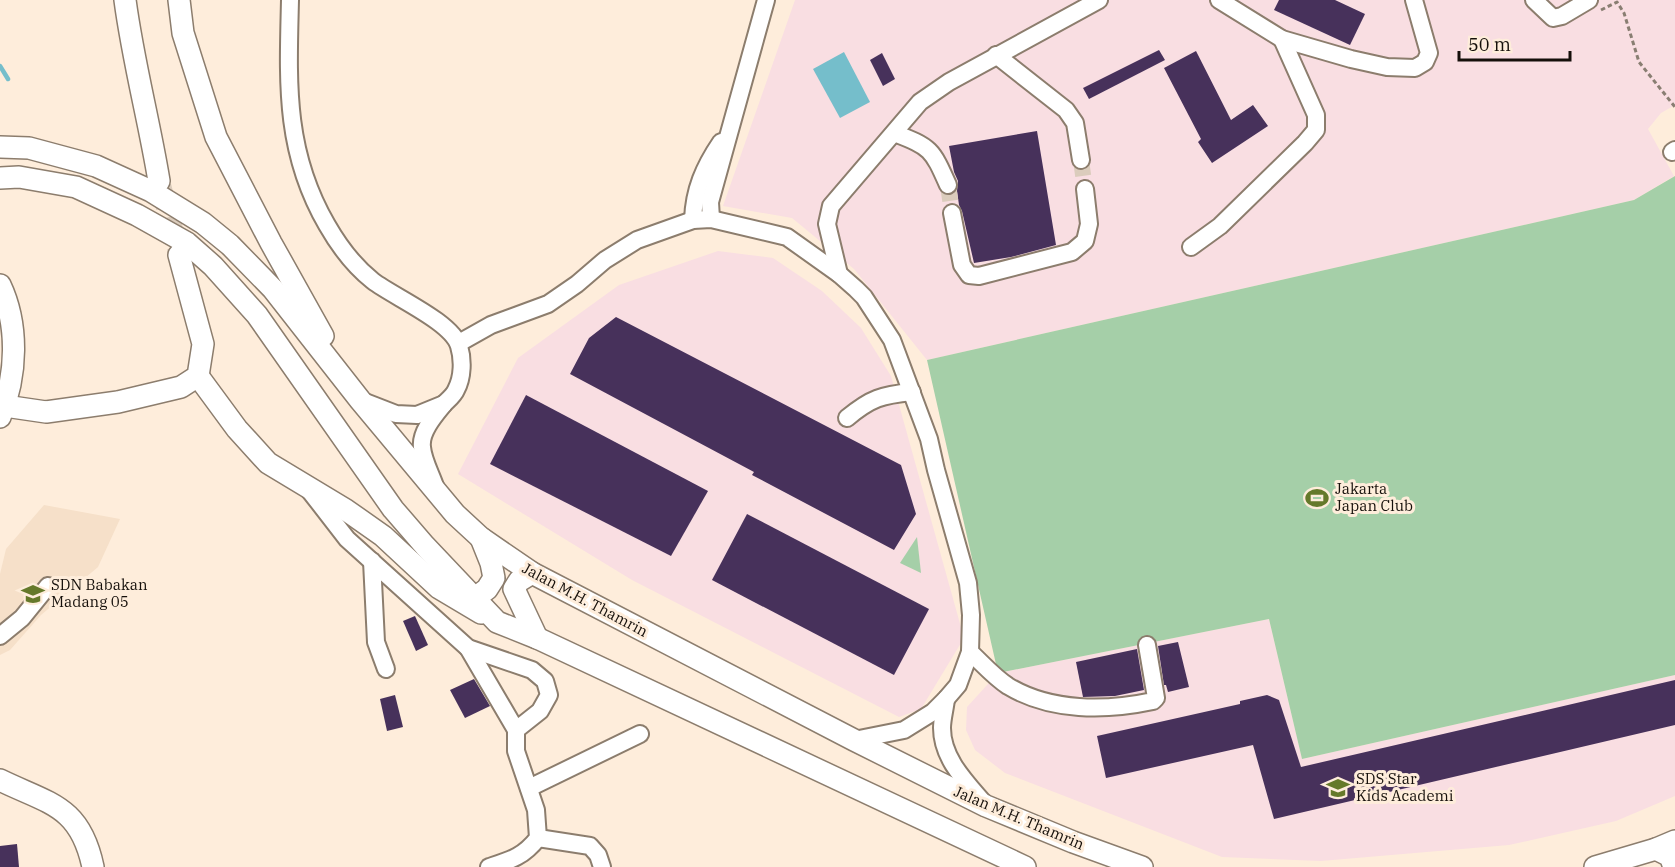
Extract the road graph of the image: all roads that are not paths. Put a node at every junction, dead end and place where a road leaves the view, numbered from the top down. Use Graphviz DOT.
graph roads {
  1 [pos="125,0"];
  2 [pos="179,0"];
  3 [pos="290,0"];
  4 [pos="766,0"];
  5 [pos="1099,0"];
  6 [pos="1219,0"];
  7 [pos="1414,0"];
  8 [pos="1534,0"];
  9 [pos="1585,2"];
  10 [pos="1282,39"];
  11 [pos="996,55"];
  12 [pos="729,131"];
  13 [pos="894,133"];
  14 [pos="0,147"];
  15 [pos="1081,160"];
  16 [pos="0,178"];
  17 [pos="159,181"];
  18 [pos="948,185"];
  19 [pos="1085,189"];
  20 [pos="952,213"];
  21 [pos="711,219"];
  22 [pos="693,220"];
  23 [pos="1191,247"];
  24 [pos="179,255"];
  25 [pos="839,273"];
  26 [pos="0,285"];
  27 [pos="459,343"];
  28 [pos="198,376"];
  29 [pos="912,392"];
  30 [pos="360,400"];
  31 [pos="444,404"];
  32 [pos="2,412"];
  33 [pos="847,418"];
  34 [pos="305,485"];
  35 [pos="438,496"];
  36 [pos="481,538"];
  37 [pos="372,561"];
  38 [pos="532,573"];
  39 [pos="48,585"];
  40 [pos="476,598"];
  41 [pos="497,622"];
  42 [pos="0,636"];
  43 [pos="537,638"];
  44 [pos="1147,645"];
  45 [pos="468,648"];
  46 [pos="970,652"];
  47 [pos="386,669"];
  48 [pos="946,699"];
  49 [pos="516,730"];
  50 [pos="640,734"];
  51 [pos="854,740"];
  52 [pos="0,780"];
  53 [pos="529,788"];
  54 [pos="986,806"];
  55 [pos="538,838"];
  56 [pos="1666,845"];
  57 [pos="93,867"];
  58 [pos="489,867"];
  59 [pos="602,867"];
  60 [pos="1025,867"];
  61 [pos="1142,867"];
  62 [pos="1595,867"];
  63 [pos="1674,867"];
  1 -- 17 [label="main road"];
  2 -- 30 [label="main road"];
  3 -- 27 [label="street"];
  4 -- 12 [label="street"];
  5 -- 11 [label="street"];
  6 -- 10 [label="street"];
  7 -- 10 [label="street"];
  8 -- 9 [label="street"];
  10 -- 23 [label="street"];
  11 -- 13 [label="street"];
  11 -- 15 [label="street"];
  12 -- 21 [label="street"];
  12 -- 22 [label="street"];
  13 -- 18 [label="street"];
  13 -- 25 [label="street"];
  14 -- 30 [label="main road, Jalan M.H. Thamrin"];
  16 -- 40 [label="main road"];
  19 -- 20 [label="street"];
  21 -- 22 [label="street"];
  21 -- 25 [label="street"];
  22 -- 27 [label="street"];
  24 -- 28 [label="main road"];
  25 -- 29 [label="street"];
  26 -- 32 [label="main road"];
  27 -- 31 [label="street"];
  28 -- 32 [label="main road"];
  28 -- 34 [label="main road"];
  29 -- 33 [label="street"];
  29 -- 46 [label="street"];
  30 -- 31 [label="street"];
  30 -- 35 [label="main road, Jalan M.H. Thamrin"];
  31 -- 35 [label="street"];
  34 -- 37 [label="street"];
  34 -- 41 [label="main road"];
  35 -- 36 [label="main road, Jalan M.H. Thamrin"];
  36 -- 38 [label="main road, Jalan M.H. Thamrin"];
  36 -- 40 [label="main road"];
  37 -- 45 [label="street"];
  37 -- 47 [label="street"];
  38 -- 43 [label="main road"];
  38 -- 51 [label="main road, Jalan M.H. Thamrin"];
  39 -- 42 [label="street"];
  40 -- 41 [label="main road"];
  41 -- 43 [label="main road"];
  43 -- 60 [label="main road"];
  44 -- 46 [label="street"];
  45 -- 49 [label="street"];
  45 -- 49 [label="street"];
  46 -- 48 [label="street"];
  48 -- 51 [label="street"];
  48 -- 54 [label="street"];
  49 -- 53 [label="street"];
  50 -- 53 [label="street"];
  51 -- 54 [label="main road, Jalan M.H. Thamrin"];
  52 -- 57 [label="main road"];
  53 -- 55 [label="street"];
  54 -- 61 [label="main road, Jalan M.H. Thamrin"];
  55 -- 58 [label="street"];
  55 -- 59 [label="street"];
  56 -- 62 [label="main road"];
  56 -- 63 [label="main road"];
}
